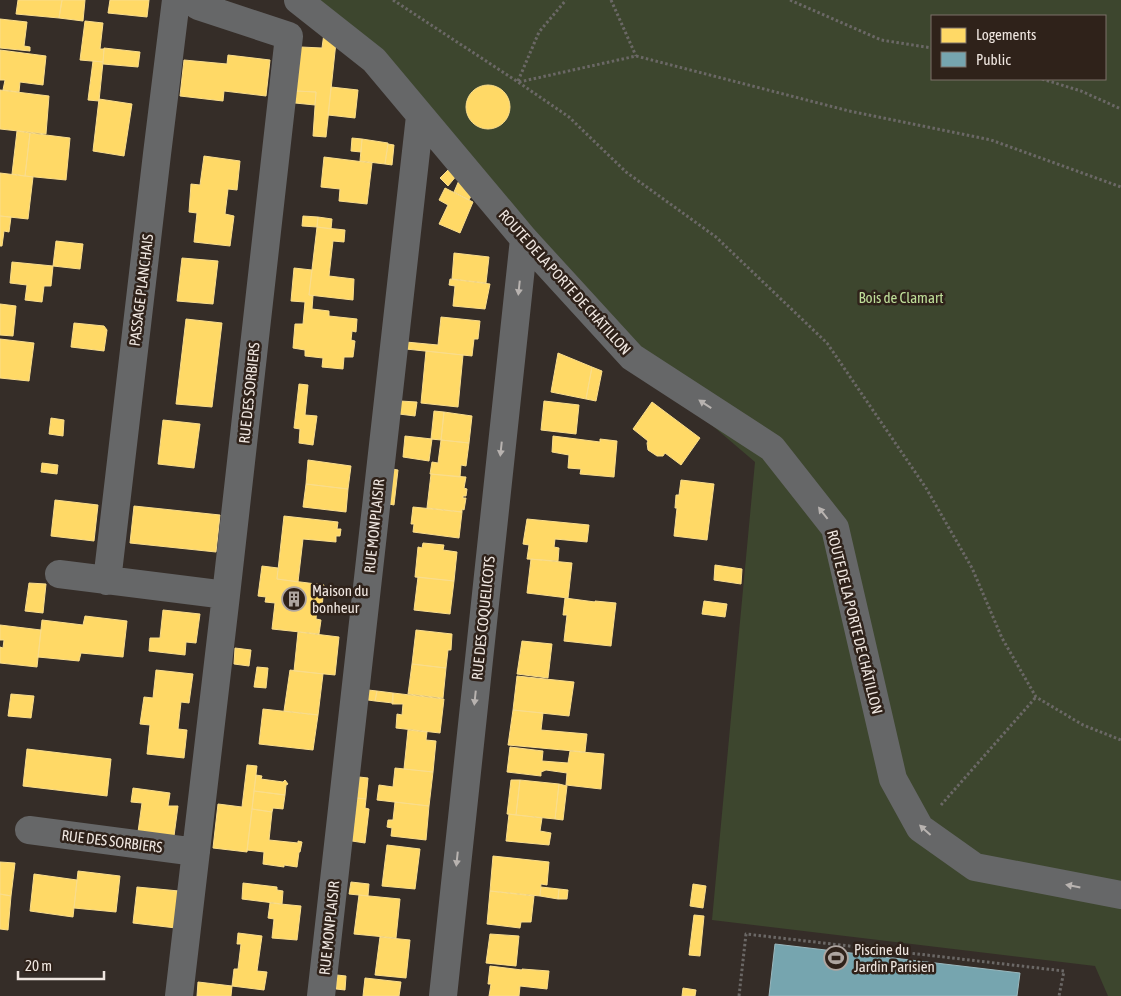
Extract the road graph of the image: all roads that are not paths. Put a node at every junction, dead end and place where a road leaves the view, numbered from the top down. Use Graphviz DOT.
graph roads {
  1 [pos="176,0"];
  2 [pos="198,0"];
  3 [pos="298,0"];
  4 [pos="420,116"];
  5 [pos="524,239"];
  6 [pos="59,574"];
  7 [pos="107,581"];
  8 [pos="226,595"];
  9 [pos="29,830"];
  10 [pos="196,852"];
  11 [pos="1121,895"];
  12 [pos="179,996"];
  13 [pos="321,996"];
  14 [pos="443,996"];
  1 -- 7 [label="street, PASSAGE PLANCHAIS"];
  2 -- 8 [label="street, RUE DES SORBIERS"];
  3 -- 4 [label="street, ROUTE DE LA PORTE DE CHÂTILLON"];
  4 -- 5 [label="street, ROUTE DE LA PORTE DE CHÂTILLON"];
  4 -- 13 [label="street, RUE MONPLAISIR"];
  11 -- 5 [label="street, ROUTE DE LA PORTE DE CHÂTILLON, one-way"];
  5 -- 14 [label="street, RUE DES COQUELICOTS, one-way"];
  6 -- 7 [label="street"];
  7 -- 8 [label="street"];
  8 -- 10 [label="street, RUE DES SORBIERS"];
  9 -- 10 [label="street, RUE DES SORBIERS"];
  10 -- 12 [label="street, RUE DES SORBIERS"];
}
